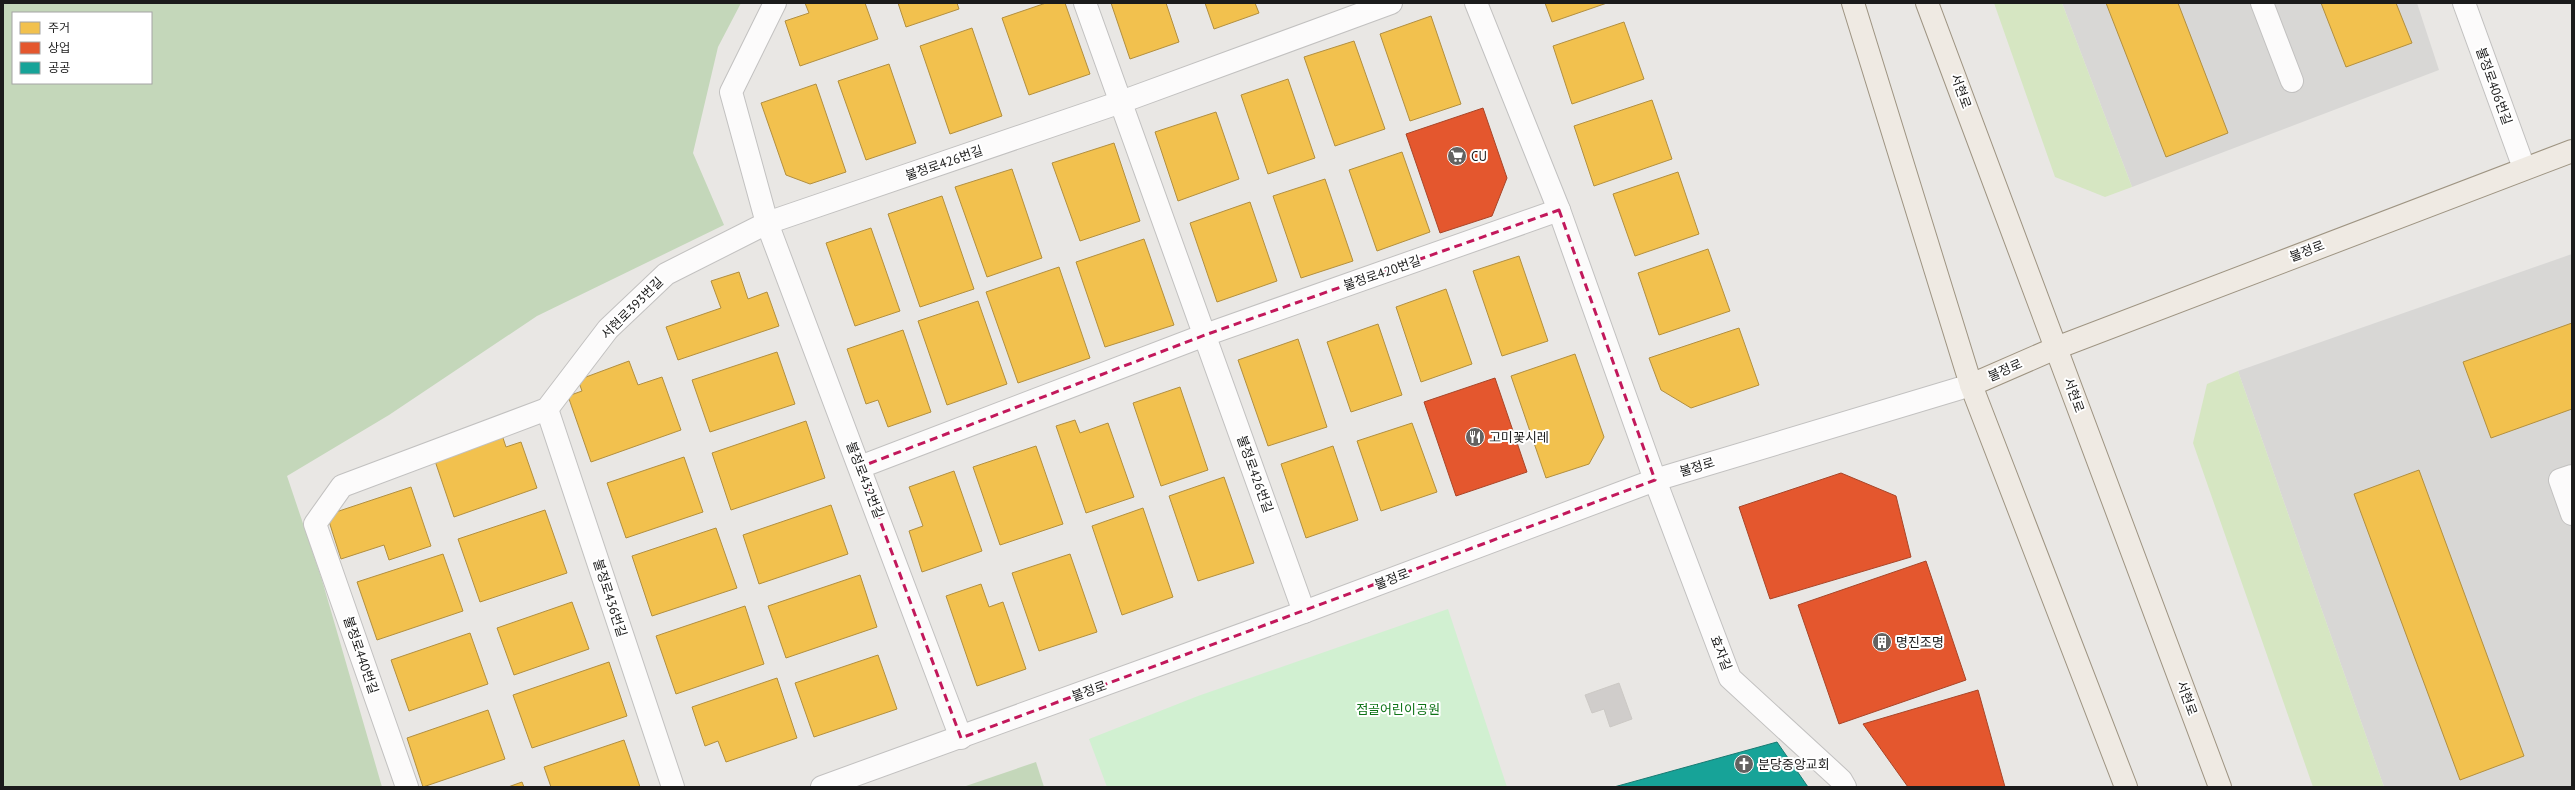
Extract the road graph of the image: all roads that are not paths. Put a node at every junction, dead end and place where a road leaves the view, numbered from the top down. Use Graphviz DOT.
graph roads {
  1 [pos="775,3"];
  2 [pos="1085,3"];
  3 [pos="1391,3"];
  4 [pos="1476,3"];
  5 [pos="1853,3"];
  6 [pos="1927,3"];
  7 [pos="2262,3"];
  8 [pos="2464,3"];
  9 [pos="2292,81"];
  10 [pos="1121,102"];
  11 [pos="2572,151"];
  12 [pos="2524,168"];
  13 [pos="1559,210"];
  14 [pos="767,223"];
  15 [pos="1205,335"];
  16 [pos="2056,348"];
  17 [pos="1971,386"];
  18 [pos="547,409"];
  19 [pos="860,467"];
  20 [pos="2572,476"];
  21 [pos="1655,480"];
  22 [pos="2572,514"];
  23 [pos="1304,612"];
  24 [pos="961,738"];
  25 [pos="407,787"];
  26 [pos="673,787"];
  27 [pos="822,787"];
  28 [pos="1845,787"];
  29 [pos="2126,787"];
  30 [pos="2220,787"];
  1 -- 14 [label="street"];
  2 -- 10 [label="street, 불정로426번길"];
  3 -- 10 [label="street"];
  4 -- 13 [label="street"];
  5 -- 17 [label="main road"];
  6 -- 16 [label="main road, 서현로"];
  7 -- 9 [label="street"];
  8 -- 12 [label="street, 불정로406번길"];
  10 -- 14 [label="street, 불정로426번길"];
  10 -- 15 [label="street, 불정로426번길"];
  11 -- 12 [label="main road, 불정로"];
  12 -- 16 [label="main road, 불정로"];
  13 -- 15 [label="street, 불정로420번길"];
  13 -- 21 [label="street"];
  14 -- 18 [label="street, 서현로393번길"];
  14 -- 19 [label="street, 불정로432번길"];
  15 -- 19 [label="street"];
  15 -- 23 [label="street, 불정로426번길"];
  16 -- 17 [label="main road, 불정로"];
  16 -- 30 [label="main road, 서현로"];
  17 -- 21 [label="street, 불정로"];
  17 -- 29 [label="main road"];
  18 -- 25 [label="street, 불정로440번길"];
  18 -- 26 [label="street, 불정로436번길"];
  19 -- 24 [label="street, 불정로432번길"];
  20 -- 22 [label="street"];
  21 -- 23 [label="street, 불정로"];
  21 -- 28 [label="street, 효자길"];
  23 -- 24 [label="street, 불정로"];
  24 -- 27 [label="street, 불정로"];
}
